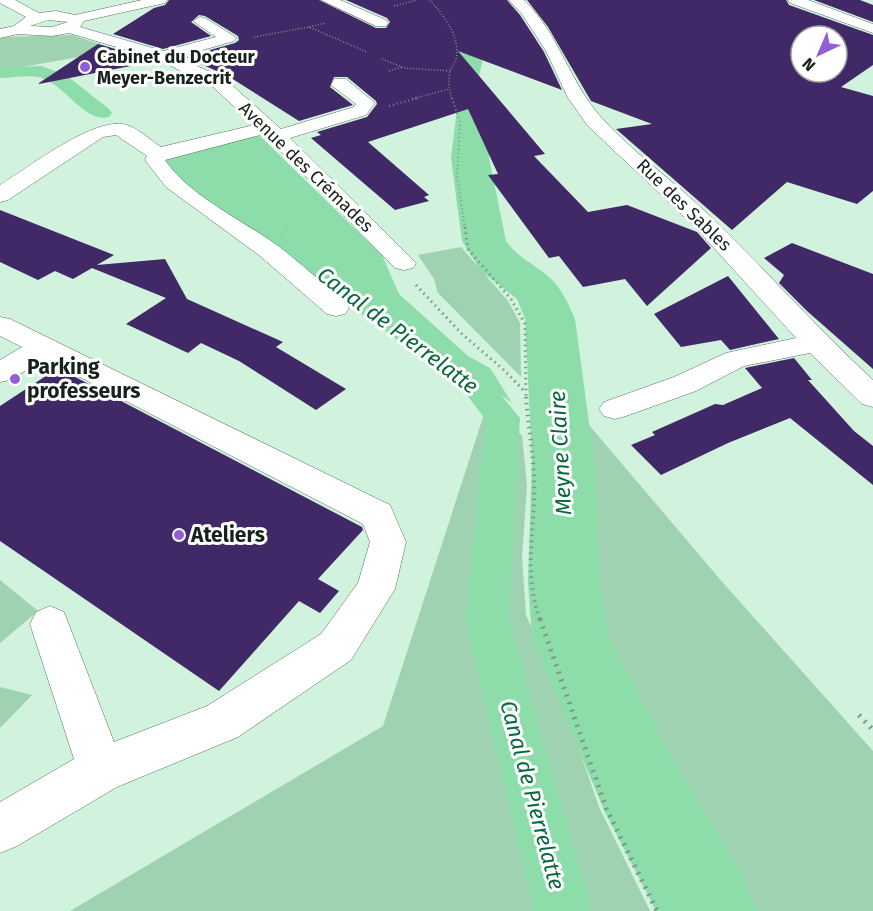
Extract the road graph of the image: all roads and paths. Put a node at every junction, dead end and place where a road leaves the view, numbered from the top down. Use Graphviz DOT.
graph roads {
  1 [pos="5,0"];
  2 [pos="160,0"];
  3 [pos="328,0"];
  4 [pos="430,0"];
  5 [pos="516,0"];
  6 [pos="795,0"];
  7 [pos="38,18"];
  8 [pos="200,21"];
  9 [pos="381,22"];
  10 [pos="71,23"];
  11 [pos="22,29"];
  12 [pos="873,29"];
  13 [pos="0,34"];
  14 [pos="229,38"];
  15 [pos="367,52"];
  16 [pos="163,56"];
  17 [pos="382,59"];
  18 [pos="402,67"];
  19 [pos="389,71"];
  20 [pos="451,71"];
  21 [pos="360,79"];
  22 [pos="449,89"];
  23 [pos="386,106"];
  24 [pos="272,131"];
  25 [pos="158,154"];
  26 [pos="0,195"];
  27 [pos="404,263"];
  28 [pos="336,308"];
  29 [pos="0,325"];
  30 [pos="816,343"];
  31 [pos="44,347"];
  32 [pos="0,373"];
  33 [pos="525,391"];
  34 [pos="873,397"];
  35 [pos="615,408"];
  36 [pos="50,624"];
  37 [pos="859,715"];
  38 [pos="873,730"];
  39 [pos="101,770"];
  40 [pos="0,829"];
  41 [pos="657,911"];
  1 -- 7 [label="street"];
  2 -- 10 [label="street"];
  3 -- 9 [label="street"];
  4 -- 20 [label="path"];
  5 -- 30 [label="street, Rue des Sables"];
  6 -- 12 [label="street"];
  7 -- 10 [label="street"];
  7 -- 11 [label="street"];
  8 -- 14 [label="street"];
  10 -- 11 [label="street"];
  10 -- 16 [label="street, Avenue des Crémades"];
  11 -- 13 [label="street"];
  14 -- 15 [label="path"];
  14 -- 16 [label="street"];
  16 -- 24 [label="street, Avenue des Crémades"];
  17 -- 18 [label="path"];
  18 -- 19 [label="path"];
  18 -- 20 [label="path"];
  20 -- 22 [label="path"];
  21 -- 24 [label="street"];
  22 -- 23 [label="path"];
  22 -- 33 [label="path"];
  24 -- 25 [label="street"];
  24 -- 27 [label="street, Avenue des Crémades"];
  25 -- 26 [label="street"];
  25 -- 28 [label="street"];
  27 -- 33 [label="path"];
  29 -- 31 [label="street"];
  30 -- 34 [label="street, Rue des Sables"];
  30 -- 35 [label="street"];
  31 -- 32 [label="street"];
  31 -- 39 [label="street"];
  33 -- 41 [label="path"];
  36 -- 39 [label="street"];
  37 -- 38 [label="path"];
  39 -- 40 [label="street"];
}
